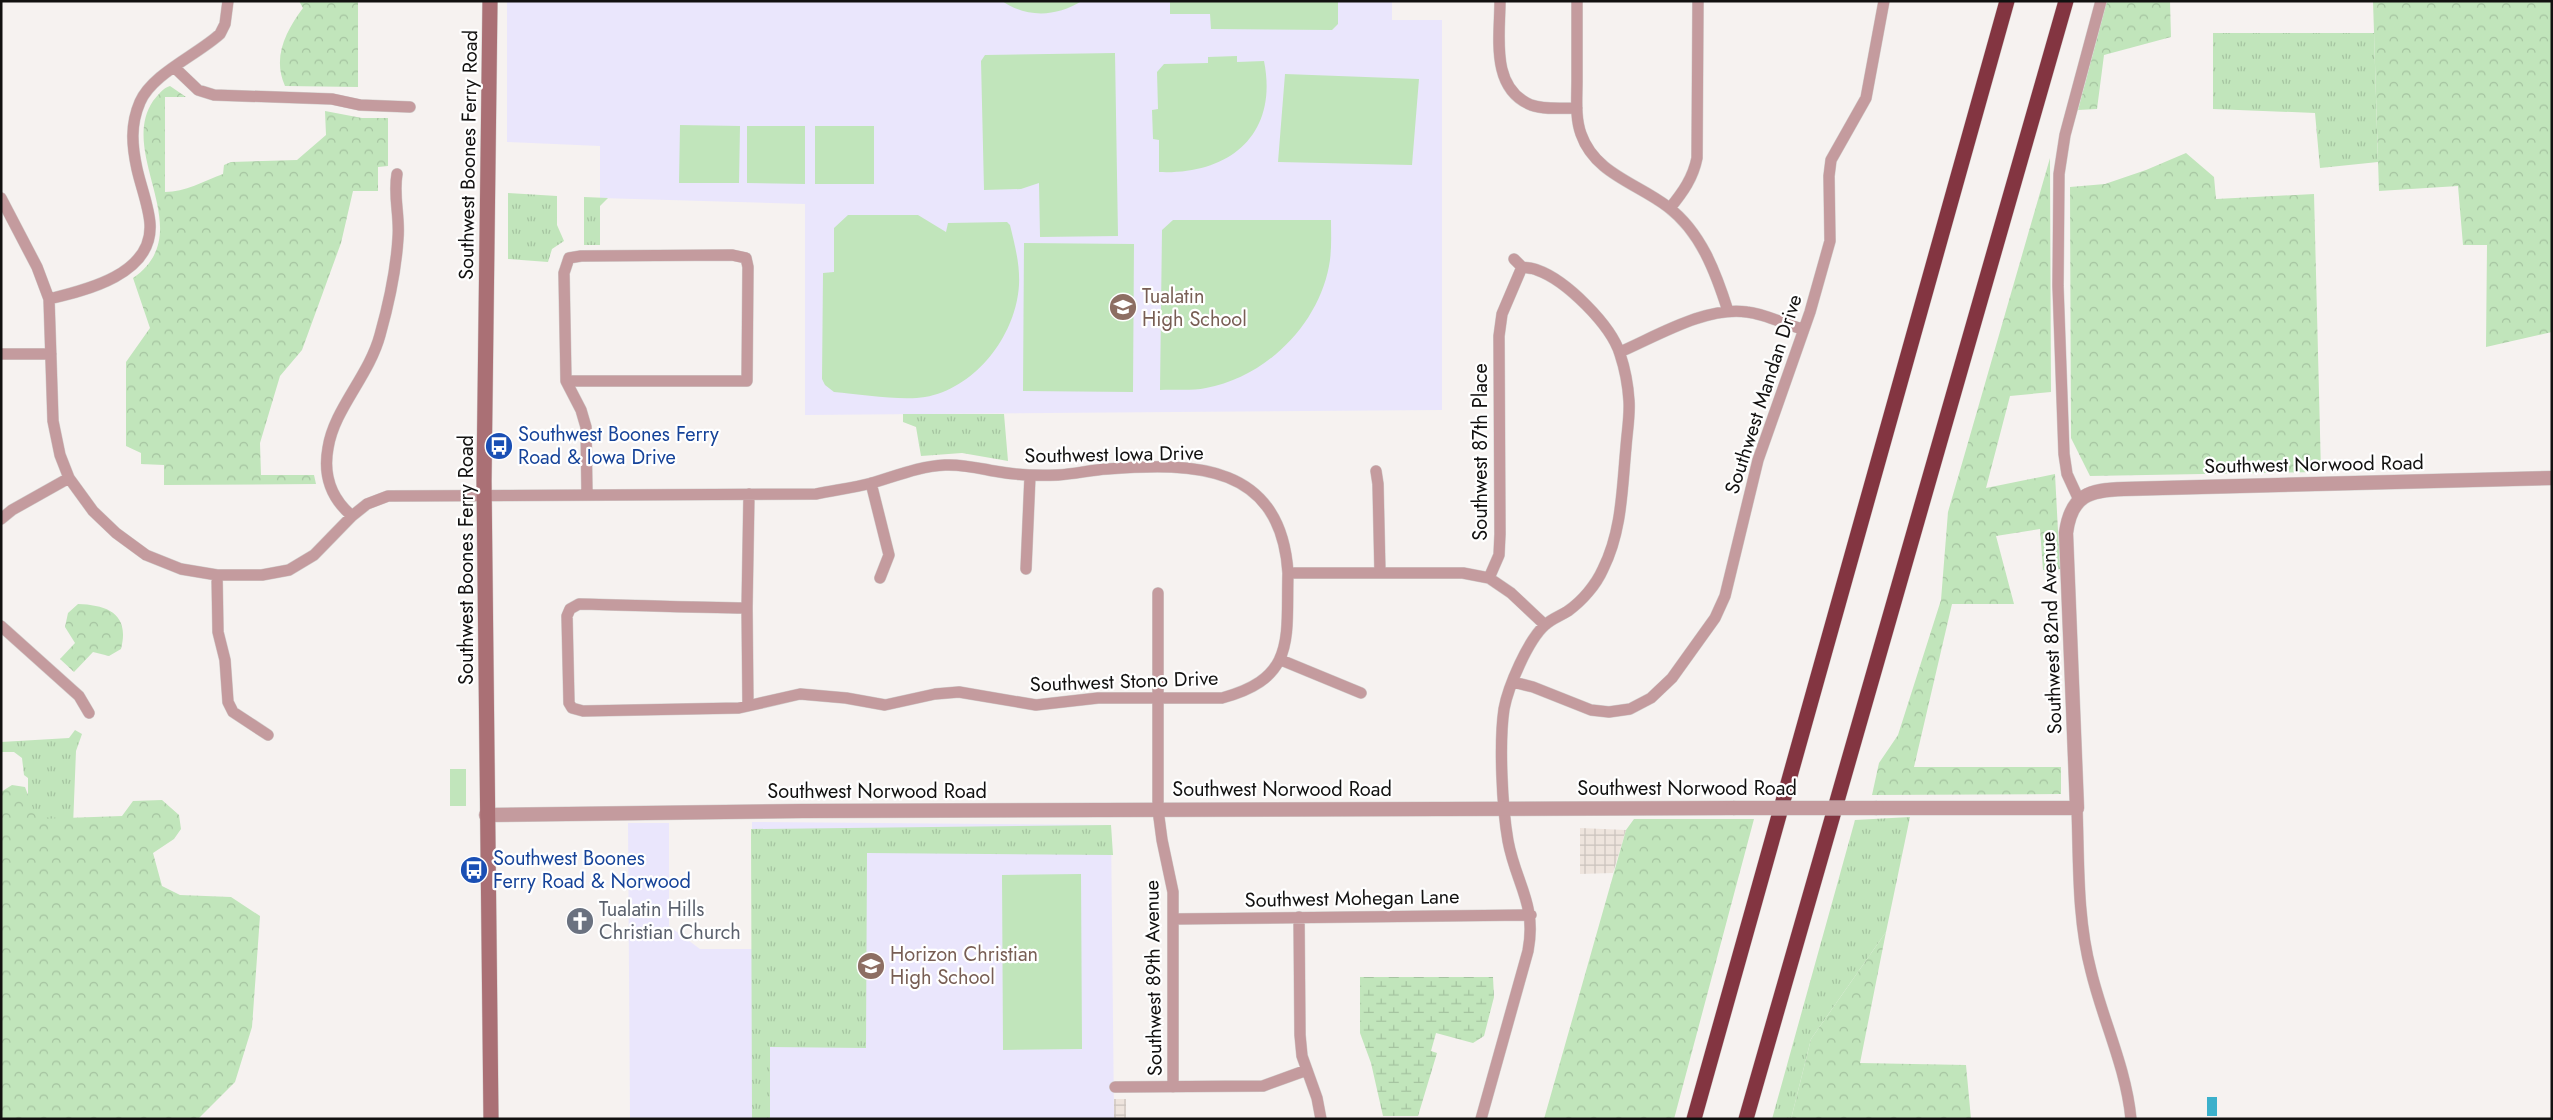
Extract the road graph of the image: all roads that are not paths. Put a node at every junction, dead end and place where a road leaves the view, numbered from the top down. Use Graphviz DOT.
graph roads {
  1 [pos="228,1"];
  2 [pos="490,1"];
  3 [pos="1500,1"];
  4 [pos="1577,1"];
  5 [pos="1698,1"];
  6 [pos="1884,1"];
  7 [pos="2007,1"];
  8 [pos="2066,1"];
  9 [pos="2101,1"];
  10 [pos="175,68"];
  11 [pos="410,107"];
  12 [pos="1577,108"];
  13 [pos="397,174"];
  14 [pos="1,198"];
  15 [pos="1670,208"];
  16 [pos="49,299"];
  17 [pos="1728,311"];
  18 [pos="1802,329"];
  19 [pos="1620,352"];
  20 [pos="1,354"];
  21 [pos="51,354"];
  22 [pos="566,381"];
  23 [pos="1376,471"];
  24 [pos="1030,476"];
  25 [pos="69,478"];
  26 [pos="2552,478"];
  27 [pos="871,483"];
  28 [pos="587,494"];
  29 [pos="749,494"];
  30 [pos="485,495"];
  31 [pos="2079,500"];
  32 [pos="352,516"];
  33 [pos="1,519"];
  34 [pos="1026,569"];
  35 [pos="1288,573"];
  36 [pos="1380,573"];
  37 [pos="217,575"];
  38 [pos="880,578"];
  39 [pos="1489,578"];
  40 [pos="1158,593"];
  41 [pos="747,608"];
  42 [pos="1545,625"];
  43 [pos="1,626"];
  44 [pos="1280,660"];
  45 [pos="1513,682"];
  46 [pos="1361,693"];
  47 [pos="1158,697"];
  48 [pos="748,706"];
  49 [pos="89,713"];
  50 [pos="268,735"];
  51 [pos="2077,808"];
  52 [pos="1158,810"];
  53 [pos="1504,810"];
  54 [pos="486,815"];
  55 [pos="1531,915"];
  56 [pos="1299,917"];
  57 [pos="1174,919"];
  58 [pos="1307,1070"];
  59 [pos="1115,1087"];
  60 [pos="1173,1087"];
  61 [pos="491,1119"];
  62 [pos="1321,1119"];
  63 [pos="1481,1119"];
  64 [pos="1694,1119"];
  65 [pos="1746,1119"];
  66 [pos="2131,1119"];
  1 -- 10 [label="street"];
  2 -- 30 [label="main road, Southwest Boones Ferry Road"];
  3 -- 12 [label="street"];
  4 -- 12 [label="street"];
  5 -- 15 [label="street"];
  6 -- 18 [label="street, Southwest Mandan Drive"];
  7 -- 64 [label="highway"];
  8 -- 65 [label="highway"];
  9 -- 31 [label="street"];
  10 -- 11 [label="street"];
  10 -- 16 [label="street"];
  12 -- 15 [label="street"];
  13 -- 32 [label="street"];
  14 -- 16 [label="street, Southwest Iowa Drive"];
  15 -- 17 [label="street"];
  16 -- 21 [label="street, Southwest Iowa Drive"];
  17 -- 18 [label="street"];
  17 -- 19 [label="street"];
  18 -- 45 [label="street, Southwest Mandan Drive"];
  19 -- 39 [label="street, Southwest 87th Place"];
  19 -- 42 [label="street"];
  20 -- 21 [label="street"];
  21 -- 25 [label="street, Southwest Iowa Drive"];
  22 -- 22 [label="street"];
  22 -- 28 [label="street"];
  23 -- 36 [label="street"];
  24 -- 27 [label="street, Southwest Iowa Drive"];
  24 -- 34 [label="street"];
  24 -- 35 [label="street, Southwest Iowa Drive"];
  25 -- 33 [label="street"];
  25 -- 37 [label="street, Southwest Iowa Drive"];
  26 -- 31 [label="street, Southwest Norwood Road"];
  27 -- 29 [label="street, Southwest Iowa Drive"];
  27 -- 38 [label="street"];
  28 -- 29 [label="street, Southwest Iowa Drive"];
  28 -- 30 [label="street, Southwest Iowa Drive"];
  29 -- 41 [label="street"];
  30 -- 32 [label="street, Southwest Iowa Drive"];
  30 -- 54 [label="main road, Southwest Boones Ferry Road"];
  31 -- 51 [label="street, Southwest 82nd Avenue"];
  32 -- 37 [label="street, Southwest Iowa Drive"];
  35 -- 36 [label="street"];
  35 -- 44 [label="street, Southwest Stono Drive"];
  36 -- 39 [label="street"];
  37 -- 50 [label="street"];
  39 -- 42 [label="street"];
  40 -- 47 [label="street, Southwest 89th Avenue"];
  41 -- 48 [label="street"];
  41 -- 48 [label="street, Southwest Stono Drive"];
  42 -- 45 [label="street"];
  43 -- 49 [label="street"];
  44 -- 46 [label="street"];
  44 -- 47 [label="street, Southwest Stono Drive"];
  45 -- 53 [label="street"];
  47 -- 48 [label="street, Southwest Stono Drive"];
  47 -- 52 [label="street, Southwest 89th Avenue"];
  51 -- 53 [label="street, Southwest Norwood Road, bridge"];
  51 -- 66 [label="street, Southwest 82nd Avenue"];
  52 -- 53 [label="street, Southwest Norwood Road"];
  52 -- 54 [label="street, Southwest Norwood Road"];
  52 -- 57 [label="street, Southwest 89th Avenue"];
  53 -- 55 [label="street"];
  54 -- 61 [label="main road, Southwest Boones Ferry Road"];
  55 -- 56 [label="street, Southwest Mohegan Lane"];
  55 -- 63 [label="street"];
  56 -- 57 [label="street, Southwest Mohegan Lane"];
  56 -- 58 [label="street"];
  57 -- 60 [label="street, Southwest 89th Avenue"];
  58 -- 60 [label="street"];
  58 -- 62 [label="street"];
  59 -- 60 [label="street"];
}
